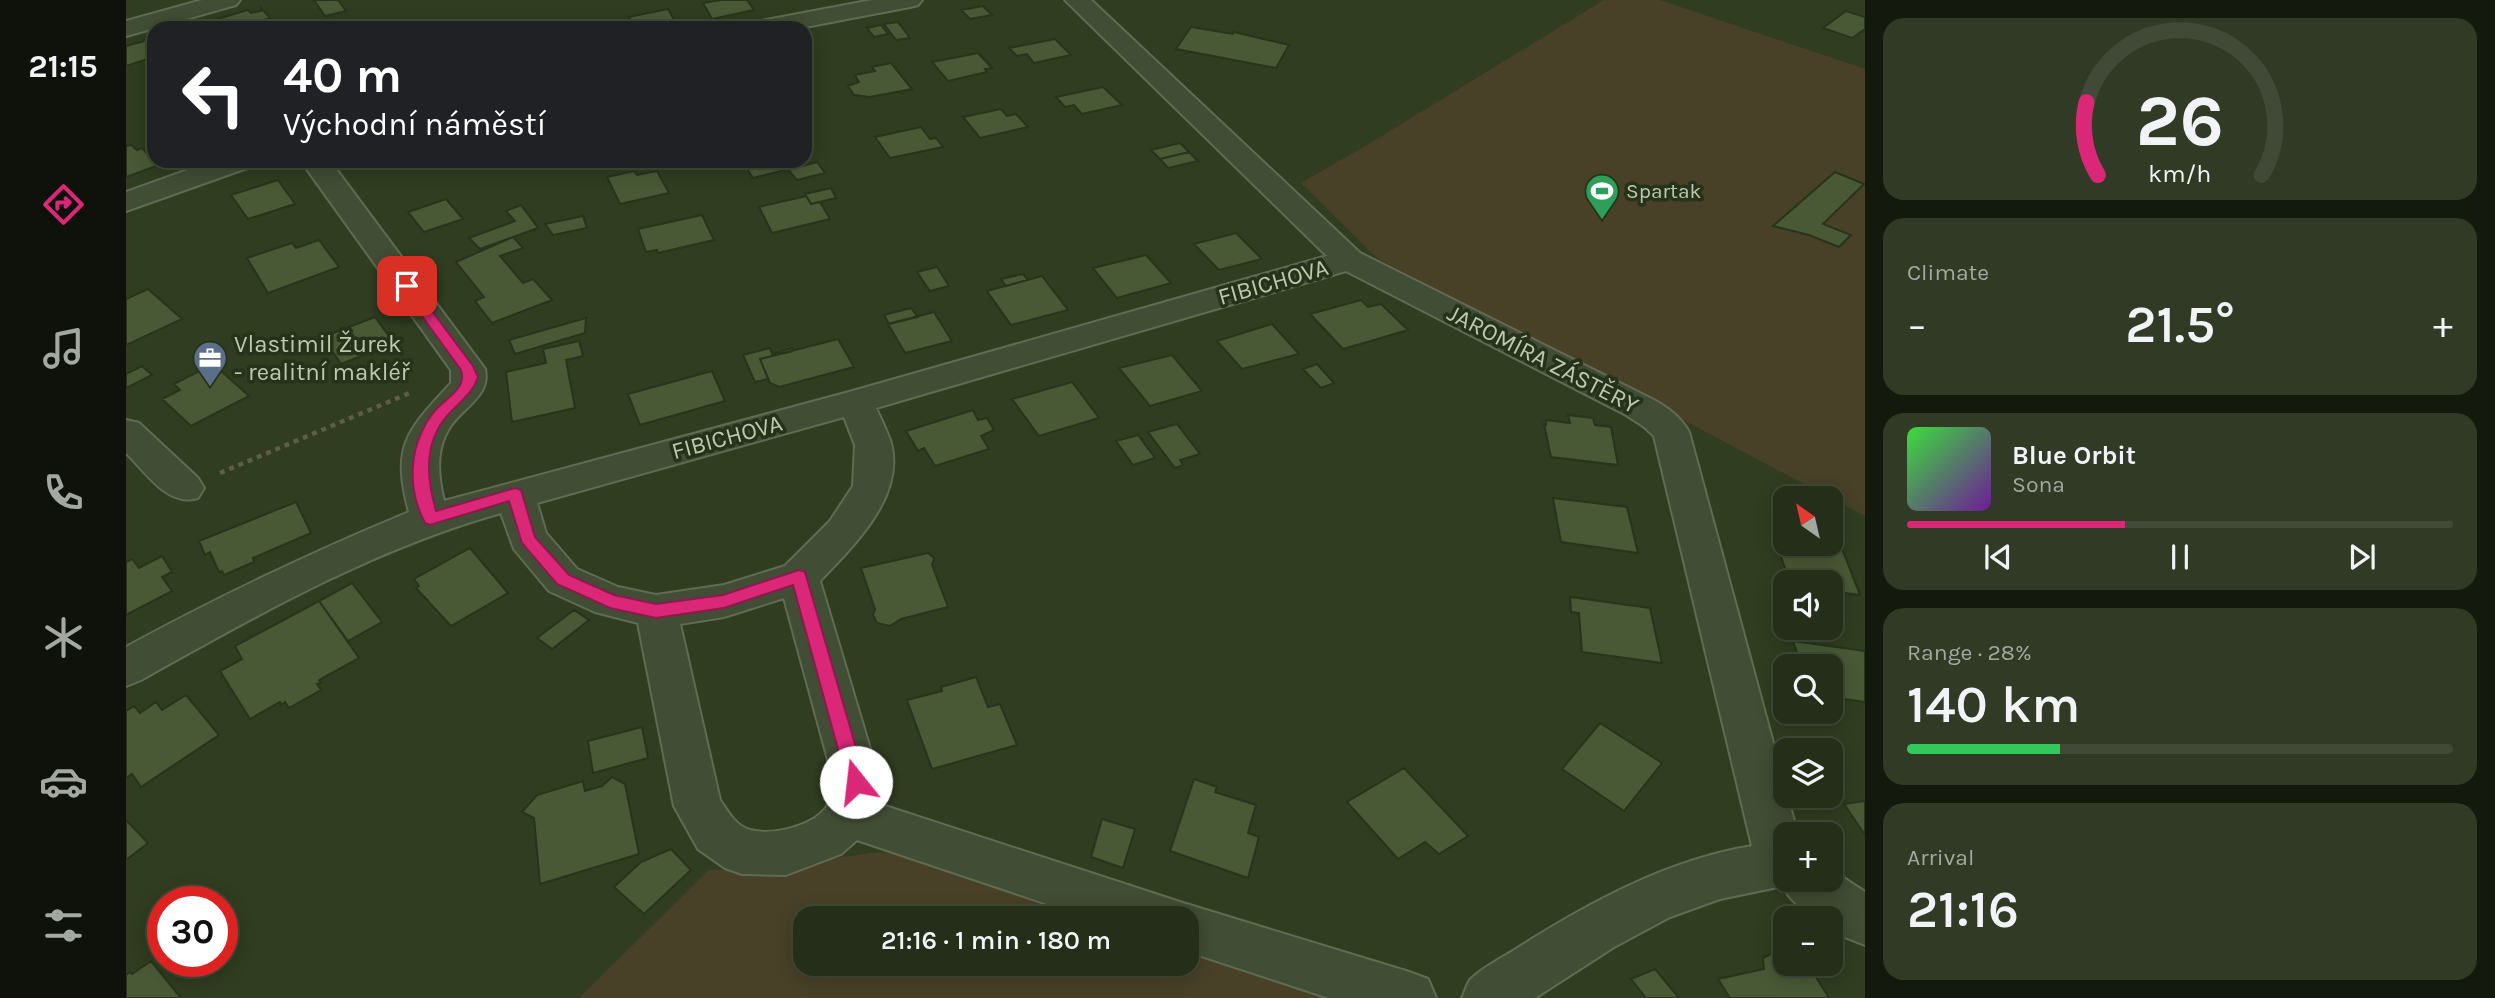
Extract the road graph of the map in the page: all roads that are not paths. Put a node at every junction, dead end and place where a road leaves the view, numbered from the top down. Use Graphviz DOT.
graph roads {
  1 [pos="228,0"];
  2 [pos="910,0"];
  3 [pos="1077,0"];
  4 [pos="154,21"];
  5 [pos="798,21"];
  6 [pos="147,23"];
  7 [pos="126,29"];
  8 [pos="221,168"];
  9 [pos="320,168"];
  10 [pos="126,202"];
  11 [pos="1349,260"];
  12 [pos="856,402"];
  13 [pos="126,432"];
  14 [pos="185,488"];
  15 [pos="515,494"];
  16 [pos="430,519"];
  17 [pos="799,576"];
  18 [pos="656,611"];
  19 [pos="126,668"];
  20 [pos="850,816"];
  21 [pos="1777,822"];
  22 [pos="1773,872"];
  23 [pos="1822,892"];
  24 [pos="1125,906"];
  25 [pos="1865,921"];
  26 [pos="1199,930"];
  27 [pos="1409,998"];
  28 [pos="1489,998"];
  1 -- 4 [label="street"];
  2 -- 5 [label="street"];
  3 -- 11 [label="street, JAROMÍRA ZÁSTĚRY"];
  6 -- 7 [label="street"];
  8 -- 10 [label="street"];
  9 -- 16 [label="street"];
  11 -- 12 [label="street, FIBICHOVA"];
  11 -- 21 [label="street, JAROMÍRA ZÁSTĚRY"];
  12 -- 15 [label="street, FIBICHOVA"];
  12 -- 17 [label="street"];
  13 -- 14 [label="street"];
  15 -- 16 [label="street, FIBICHOVA"];
  15 -- 18 [label="street"];
  16 -- 19 [label="street, FIBICHOVA"];
  17 -- 18 [label="street"];
  17 -- 20 [label="street"];
  18 -- 20 [label="street"];
  20 -- 24 [label="street"];
  22 -- 28 [label="street"];
  23 -- 25 [label="street"];
  26 -- 27 [label="street"];
}
